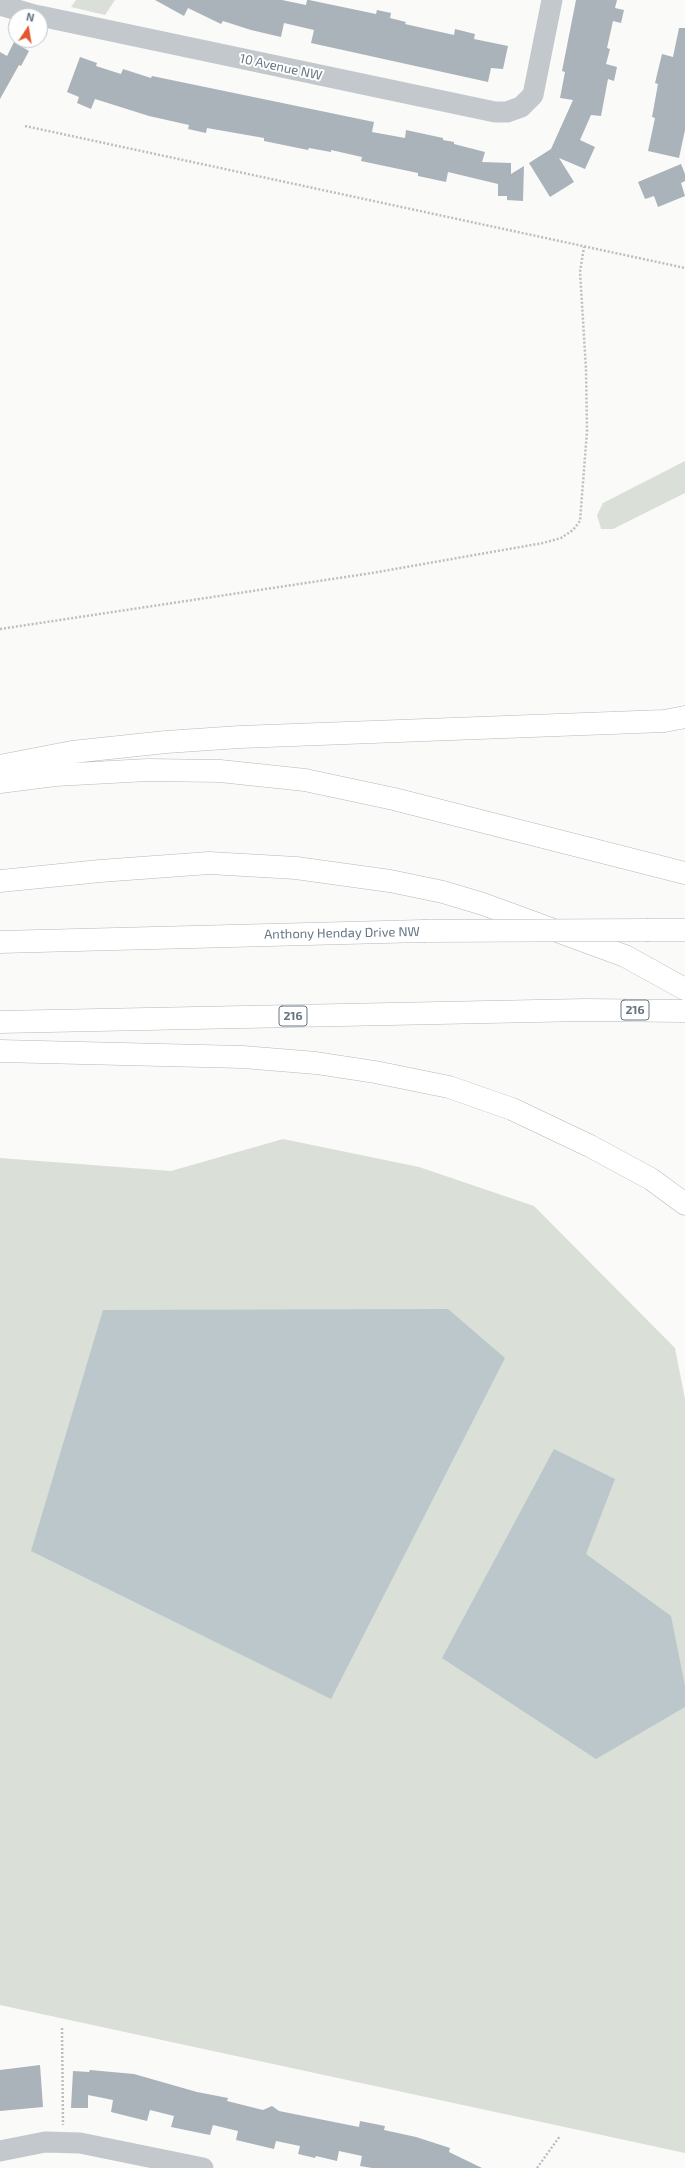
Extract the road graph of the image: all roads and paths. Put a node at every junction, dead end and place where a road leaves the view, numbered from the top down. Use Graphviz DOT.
graph roads {
  1 [pos="552,0"];
  2 [pos="48,18"];
  3 [pos="25,126"];
  4 [pos="584,247"];
  5 [pos="685,268"];
  6 [pos="0,629"];
  7 [pos="685,717"];
  8 [pos="0,766"];
  9 [pos="0,782"];
  10 [pos="685,873"];
  11 [pos="0,881"];
  12 [pos="685,930"];
  13 [pos="0,942"];
  14 [pos="685,989"];
  15 [pos="685,1011"];
  16 [pos="0,1022"];
  17 [pos="0,1051"];
  18 [pos="685,1204"];
  19 [pos="62,2028"];
  20 [pos="560,2136"];
  21 [pos="63,2142"];
  22 [pos="0,2151"];
  23 [pos="203,2168"];
  24 [pos="537,2168"];
  1 -- 2 [label="street, 10 Avenue NW"];
  3 -- 4 [label="path"];
  4 -- 5 [label="path"];
  4 -- 6 [label="path"];
  7 -- 8 [label="highway"];
  9 -- 10 [label="highway"];
  11 -- 14 [label="highway"];
  12 -- 13 [label="highway, Anthony Henday Drive NW, bridge"];
  15 -- 16 [label="highway, 216"];
  17 -- 18 [label="highway"];
  19 -- 21 [label="path"];
  20 -- 24 [label="path"];
  21 -- 22 [label="street"];
  21 -- 23 [label="street"];
}
